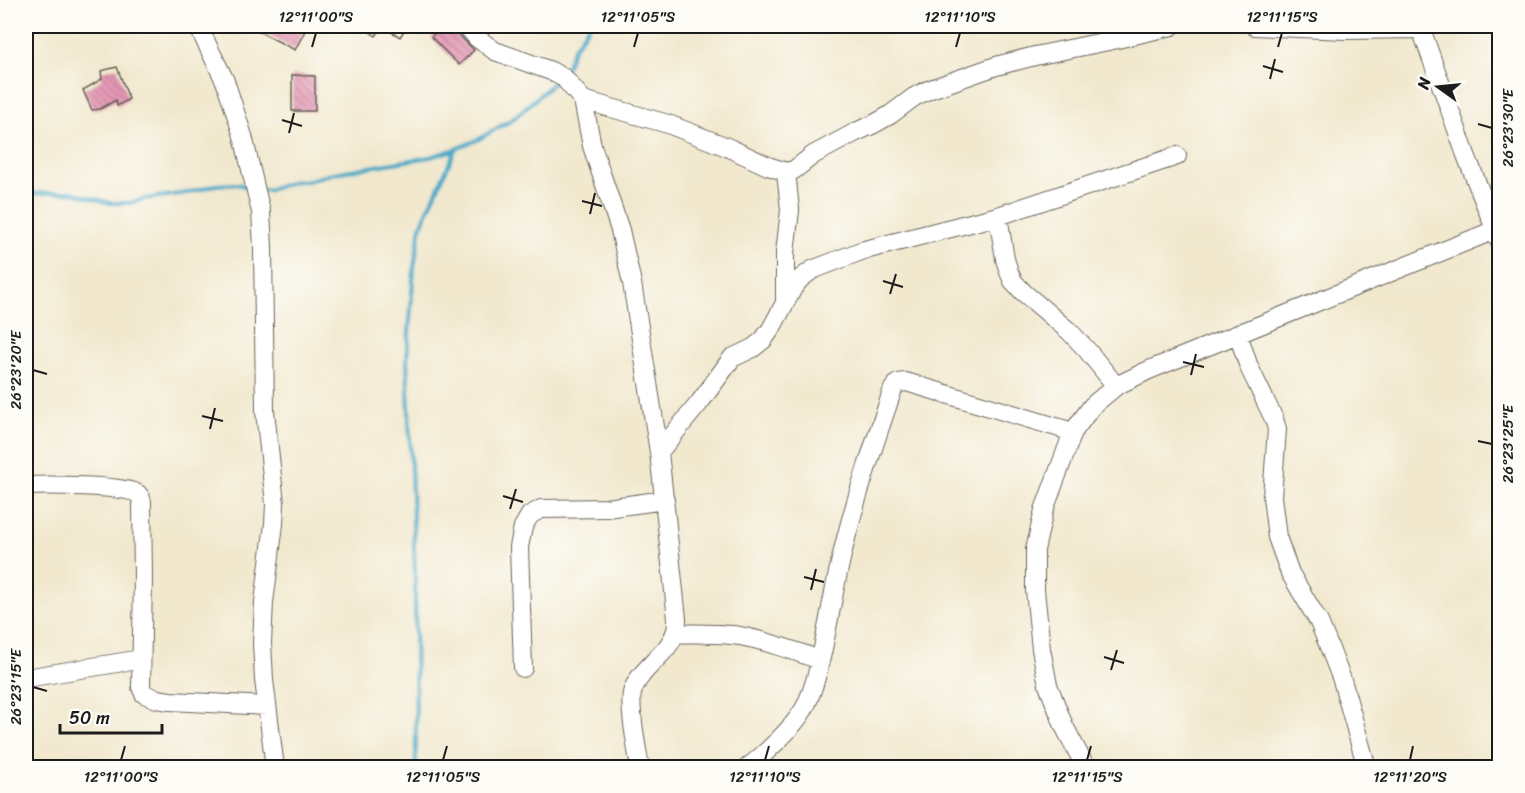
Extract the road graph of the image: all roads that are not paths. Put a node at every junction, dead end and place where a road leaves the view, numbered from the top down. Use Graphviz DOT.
graph roads {
  1 [pos="198,26"];
  2 [pos="467,26"];
  3 [pos="1172,26"];
  4 [pos="1254,26"];
  5 [pos="1421,27"];
  6 [pos="583,100"];
  7 [pos="1177,156"];
  8 [pos="786,172"];
  9 [pos="998,216"];
  10 [pos="1498,233"];
  11 [pos="785,303"];
  12 [pos="1238,334"];
  13 [pos="1116,386"];
  14 [pos="1073,432"];
  15 [pos="659,452"];
  16 [pos="26,486"];
  17 [pos="665,500"];
  18 [pos="675,633"];
  19 [pos="141,659"];
  20 [pos="820,660"];
  21 [pos="523,668"];
  22 [pos="26,678"];
  23 [pos="267,706"];
  24 [pos="275,768"];
  25 [pos="639,768"];
  26 [pos="747,768"];
  27 [pos="1086,768"];
  28 [pos="1367,768"];
  1 -- 23 [label="street"];
  2 -- 6 [label="street"];
  3 -- 8 [label="street"];
  4 -- 5 [label="street"];
  5 -- 10 [label="street"];
  6 -- 8 [label="street"];
  6 -- 15 [label="street"];
  7 -- 9 [label="street"];
  8 -- 11 [label="street"];
  9 -- 11 [label="street"];
  9 -- 13 [label="street"];
  10 -- 12 [label="street"];
  11 -- 15 [label="street"];
  12 -- 13 [label="street"];
  12 -- 28 [label="street"];
  13 -- 14 [label="street"];
  14 -- 20 [label="street"];
  14 -- 27 [label="street"];
  15 -- 17 [label="street"];
  16 -- 19 [label="street"];
  17 -- 18 [label="street"];
  17 -- 21 [label="street"];
  18 -- 20 [label="street"];
  18 -- 25 [label="street"];
  19 -- 22 [label="street"];
  19 -- 23 [label="street"];
  20 -- 26 [label="street"];
  23 -- 24 [label="street"];
}
